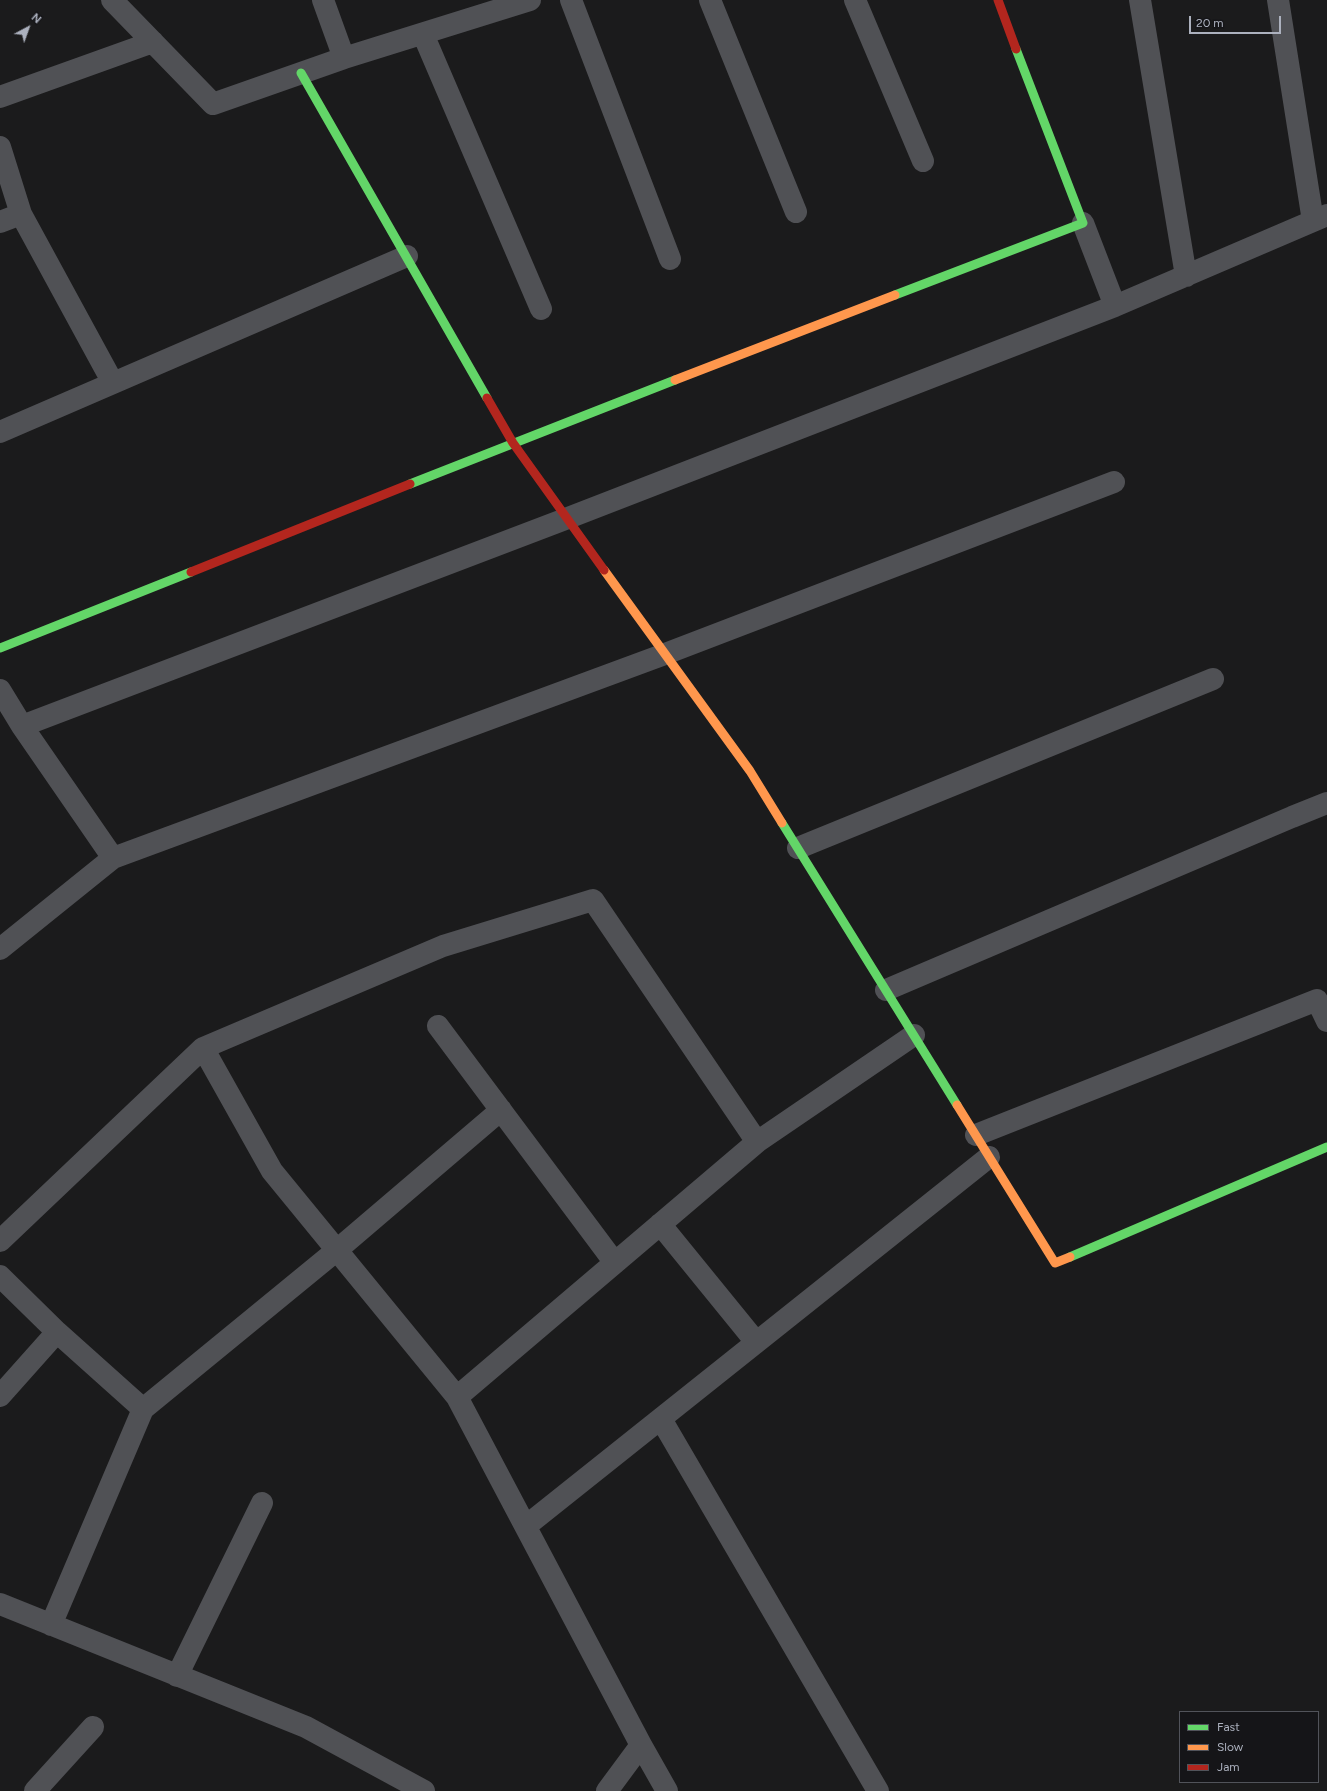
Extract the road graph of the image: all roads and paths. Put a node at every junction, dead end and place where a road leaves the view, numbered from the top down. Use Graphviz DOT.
graph roads {
  1 [pos="112,0"];
  2 [pos="323,0"];
  3 [pos="530,0"];
  4 [pos="571,0"];
  5 [pos="710,0"];
  6 [pos="855,0"];
  7 [pos="998,0"];
  8 [pos="1140,0"];
  9 [pos="1278,0"];
  10 [pos="423,34"];
  11 [pos="153,42"];
  12 [pos="344,58"];
  13 [pos="301,73"];
  14 [pos="0,97"];
  15 [pos="0,147"];
  16 [pos="923,161"];
  17 [pos="796,212"];
  18 [pos="21,214"];
  19 [pos="1320,218"];
  20 [pos="0,222"];
  21 [pos="1084,223"];
  22 [pos="407,256"];
  23 [pos="670,259"];
  24 [pos="1186,276"];
  25 [pos="1115,306"];
  26 [pos="541,309"];
  27 [pos="113,383"];
  28 [pos="0,432"];
  29 [pos="513,443"];
  30 [pos="1114,482"];
  31 [pos="568,518"];
  32 [pos="0,648"];
  33 [pos="666,654"];
  34 [pos="1213,679"];
  35 [pos="0,690"];
  36 [pos="22,726"];
  37 [pos="1327,803"];
  38 [pos="798,848"];
  39 [pos="113,858"];
  40 [pos="0,948"];
  41 [pos="886,990"];
  42 [pos="1327,1020"];
  43 [pos="438,1026"];
  44 [pos="914,1035"];
  45 [pos="204,1048"];
  46 [pos="500,1110"];
  47 [pos="976,1135"];
  48 [pos="757,1142"];
  49 [pos="1327,1147"];
  50 [pos="989,1157"];
  51 [pos="660,1224"];
  52 [pos="0,1241"];
  53 [pos="336,1250"];
  54 [pos="615,1263"];
  55 [pos="0,1276"];
  56 [pos="57,1332"];
  57 [pos="756,1342"];
  58 [pos="0,1396"];
  59 [pos="457,1397"];
  60 [pos="143,1409"];
  61 [pos="660,1418"];
  62 [pos="262,1503"];
  63 [pos="526,1526"];
  64 [pos="0,1604"];
  65 [pos="51,1625"];
  66 [pos="178,1676"];
  67 [pos="93,1727"];
  68 [pos="641,1745"];
  69 [pos="35,1791"];
  70 [pos="424,1791"];
  71 [pos="607,1791"];
  72 [pos="667,1791"];
  73 [pos="878,1791"];
  1 -- 11 [label="street"];
  2 -- 12 [label="street"];
  3 -- 10 [label="street"];
  4 -- 23 [label="street"];
  5 -- 17 [label="street"];
  6 -- 16 [label="street"];
  7 -- 21 [label="street"];
  8 -- 24 [label="street"];
  9 -- 19 [label="street"];
  10 -- 12 [label="street"];
  10 -- 26 [label="street"];
  11 -- 13 [label="street"];
  11 -- 14 [label="street"];
  12 -- 13 [label="street"];
  13 -- 22 [label="street"];
  15 -- 18 [label="street"];
  18 -- 20 [label="street"];
  18 -- 27 [label="street"];
  19 -- 24 [label="street"];
  21 -- 25 [label="street"];
  21 -- 29 [label="street"];
  22 -- 27 [label="street"];
  22 -- 29 [label="street"];
  24 -- 25 [label="street"];
  25 -- 31 [label="street"];
  27 -- 28 [label="street"];
  29 -- 31 [label="street"];
  29 -- 32 [label="street"];
  30 -- 33 [label="street"];
  31 -- 33 [label="street"];
  31 -- 36 [label="street"];
  33 -- 38 [label="street"];
  33 -- 39 [label="street"];
  34 -- 38 [label="street"];
  35 -- 36 [label="street"];
  36 -- 39 [label="street"];
  37 -- 41 [label="street"];
  38 -- 41 [label="street"];
  39 -- 40 [label="street"];
  41 -- 44 [label="street"];
  42 -- 47 [label="street"];
  43 -- 46 [label="street"];
  44 -- 47 [label="street"];
  44 -- 48 [label="street"];
  45 -- 48 [label="street"];
  45 -- 52 [label="street"];
  45 -- 53 [label="street"];
  46 -- 53 [label="street"];
  46 -- 54 [label="street"];
  47 -- 50 [label="street"];
  48 -- 51 [label="street"];
  49 -- 50 [label="street"];
  50 -- 57 [label="street"];
  51 -- 54 [label="street"];
  51 -- 57 [label="street"];
  53 -- 59 [label="street"];
  53 -- 60 [label="street"];
  54 -- 59 [label="street"];
  55 -- 56 [label="street"];
  56 -- 58 [label="street"];
  56 -- 60 [label="street"];
  57 -- 61 [label="street"];
  59 -- 63 [label="street"];
  60 -- 65 [label="street"];
  61 -- 63 [label="street"];
  61 -- 73 [label="street"];
  62 -- 66 [label="street"];
  63 -- 68 [label="street"];
  64 -- 65 [label="street"];
  65 -- 66 [label="street"];
  66 -- 70 [label="street"];
  67 -- 69 [label="street"];
  68 -- 71 [label="street"];
  68 -- 72 [label="street"];
}
